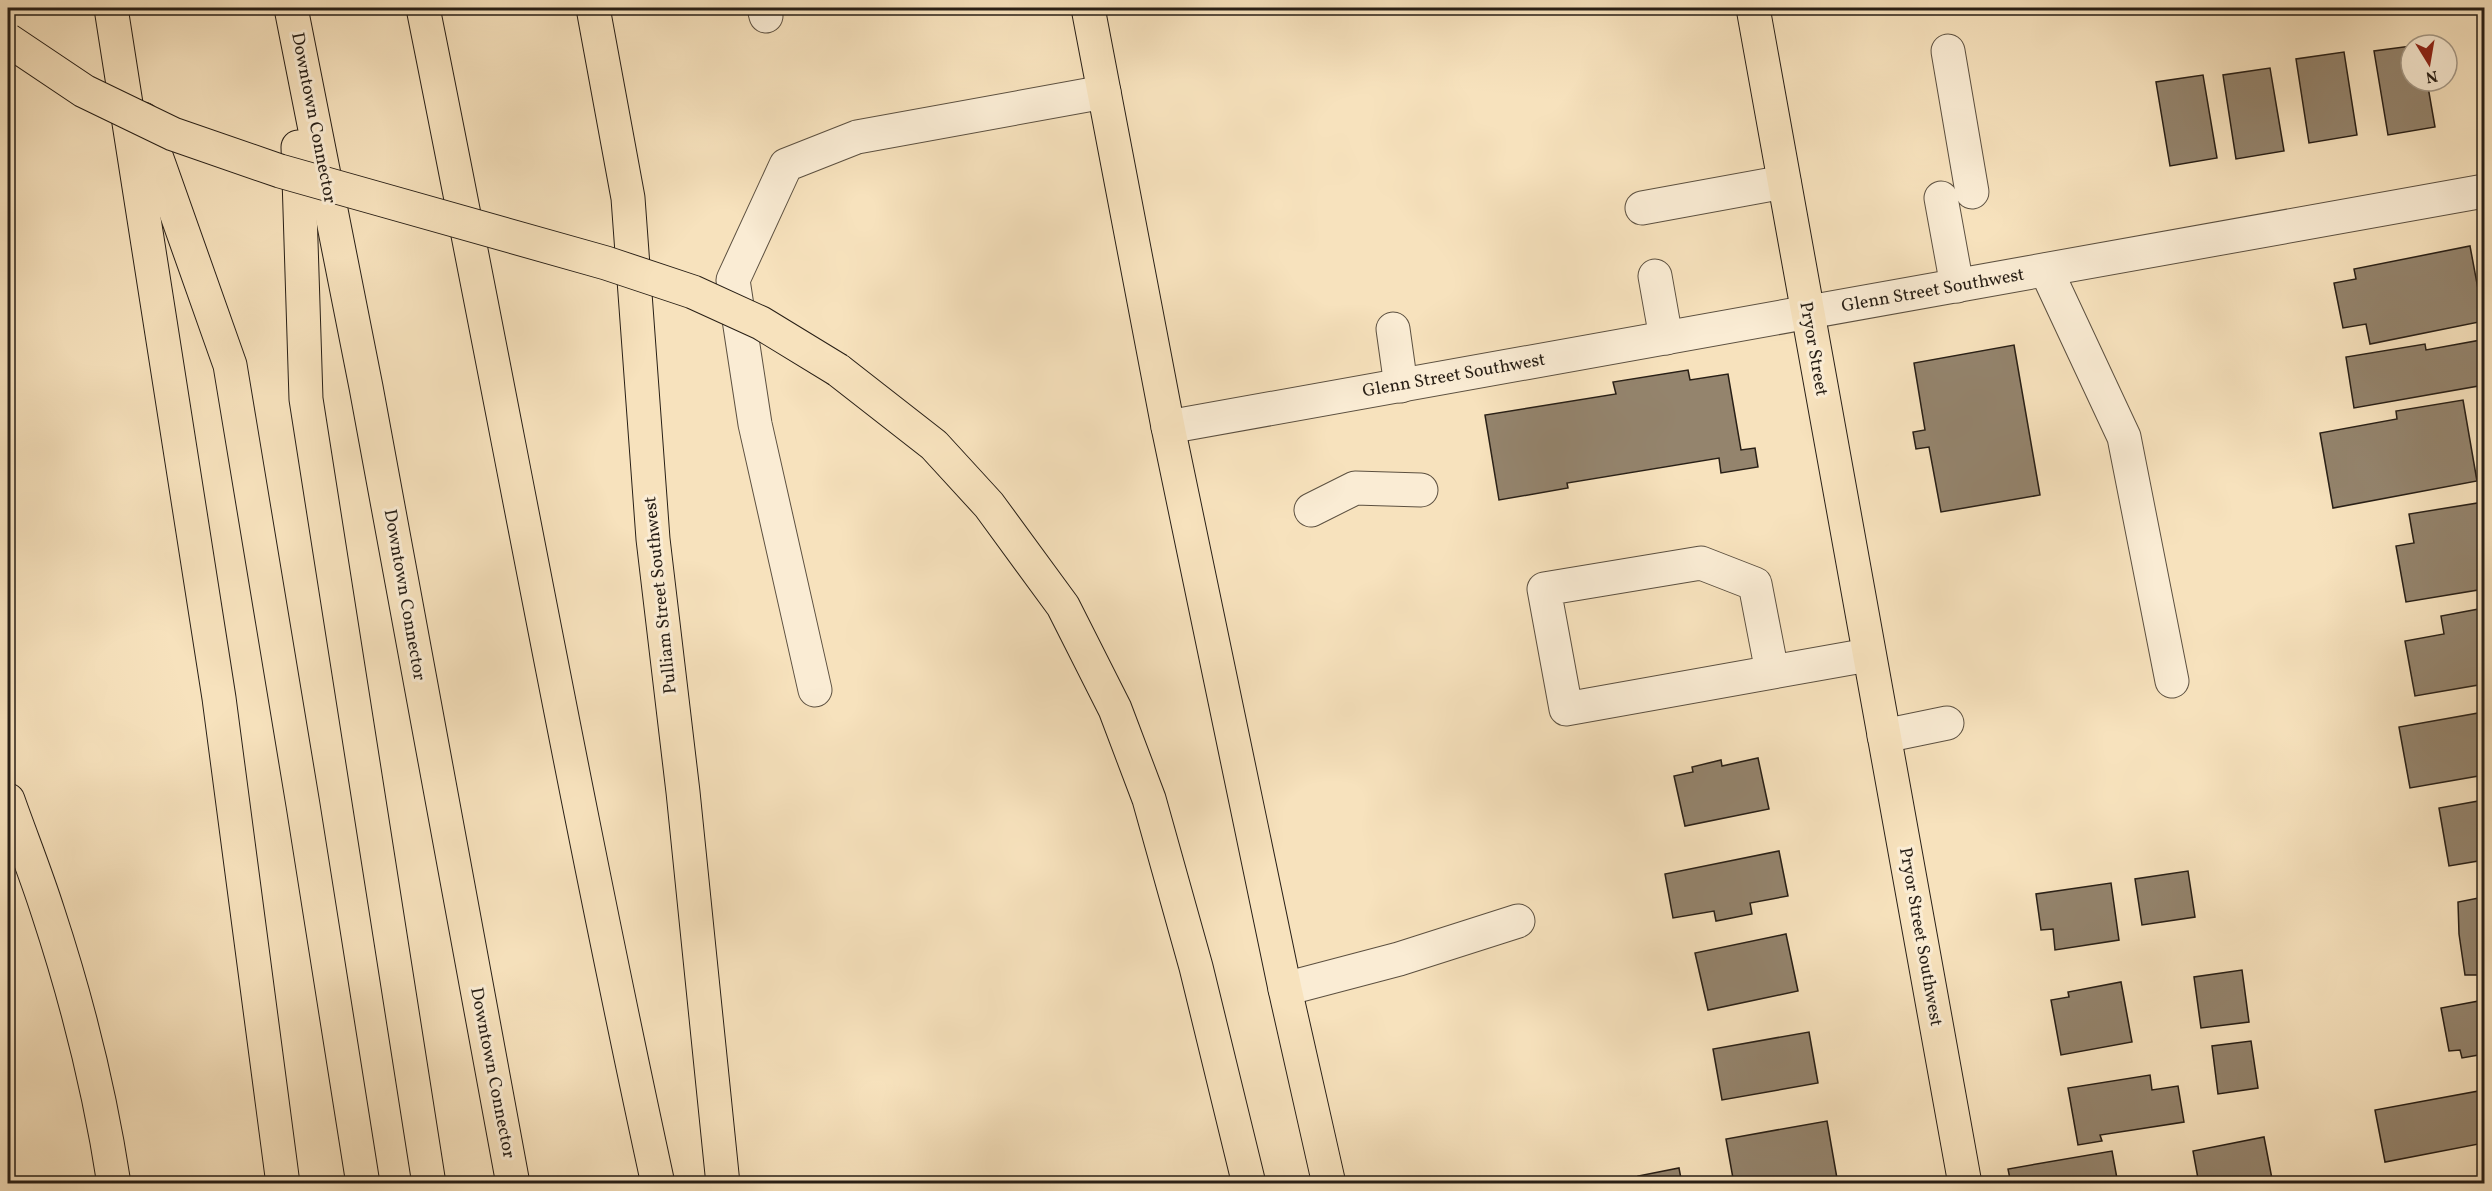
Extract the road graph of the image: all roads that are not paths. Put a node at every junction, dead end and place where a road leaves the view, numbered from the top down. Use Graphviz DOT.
graph roads {
  1 [pos="111,8"];
  2 [pos="423,8"];
  3 [pos="593,8"];
  4 [pos="1088,8"];
  5 [pos="1753,8"];
  6 [pos="292,14"];
  7 [pos="8,40"];
  8 [pos="117,43"];
  9 [pos="1948,51"];
  10 [pos="1104,92"];
  11 [pos="1784,182"];
  12 [pos="2484,191"];
  13 [pos="1642,208"];
  14 [pos="2046,270"];
  15 [pos="1655,276"];
  16 [pos="1957,286"];
  17 [pos="1807,313"];
  18 [pos="1393,328"];
  19 [pos="1666,338"];
  20 [pos="1401,386"];
  21 [pos="1168,427"];
  22 [pos="1421,490"];
  23 [pos="1311,510"];
  24 [pos="1868,655"];
  25 [pos="1772,672"];
  26 [pos="2172,681"];
  27 [pos="815,690"];
  28 [pos="1875,691"];
  29 [pos="1947,723"];
  30 [pos="1884,736"];
  31 [pos="8,800"];
  32 [pos="1518,921"];
  33 [pos="1285,989"];
  34 [pos="114,1184"];
  35 [pos="283,1184"];
  36 [pos="363,1184"];
  37 [pos="429,1184"];
  38 [pos="513,1184"];
  39 [pos="658,1184"];
  40 [pos="723,1184"];
  41 [pos="1249,1184"];
  42 [pos="1329,1184"];
  43 [pos="1965,1184"];
  1 -- 8 [label="main road"];
  2 -- 39 [label="main road"];
  3 -- 40 [label="main road, Pulliam Street Southwest"];
  4 -- 10 [label="main road"];
  5 -- 11 [label="main road, Pryor Street"];
  6 -- 37 [label="main road"];
  6 -- 38 [label="main road, Downtown Connector"];
  7 -- 41 [label="main road, bridge"];
  8 -- 35 [label="main road"];
  8 -- 36 [label="main road"];
  9 -- 16 [label="street"];
  10 -- 21 [label="main road"];
  10 -- 27 [label="street"];
  11 -- 13 [label="street"];
  11 -- 17 [label="main road, Pryor Street"];
  12 -- 14 [label="street, Glenn Street Southwest"];
  14 -- 16 [label="street, Glenn Street Southwest"];
  14 -- 26 [label="street"];
  15 -- 19 [label="street"];
  16 -- 17 [label="street, Glenn Street Southwest"];
  17 -- 19 [label="street, Glenn Street Southwest"];
  17 -- 24 [label="main road, Pryor Street"];
  18 -- 20 [label="street"];
  19 -- 20 [label="street, Glenn Street Southwest"];
  20 -- 21 [label="street, Glenn Street Southwest"];
  21 -- 33 [label="main road"];
  22 -- 23 [label="street"];
  24 -- 25 [label="street"];
  24 -- 28 [label="main road, Pryor Street"];
  25 -- 25 [label="street"];
  28 -- 30 [label="main road, Pryor Street Southwest"];
  29 -- 30 [label="street"];
  30 -- 43 [label="main road, Pryor Street Southwest"];
  31 -- 34 [label="main road"];
  32 -- 33 [label="street"];
  33 -- 42 [label="main road"];
}
